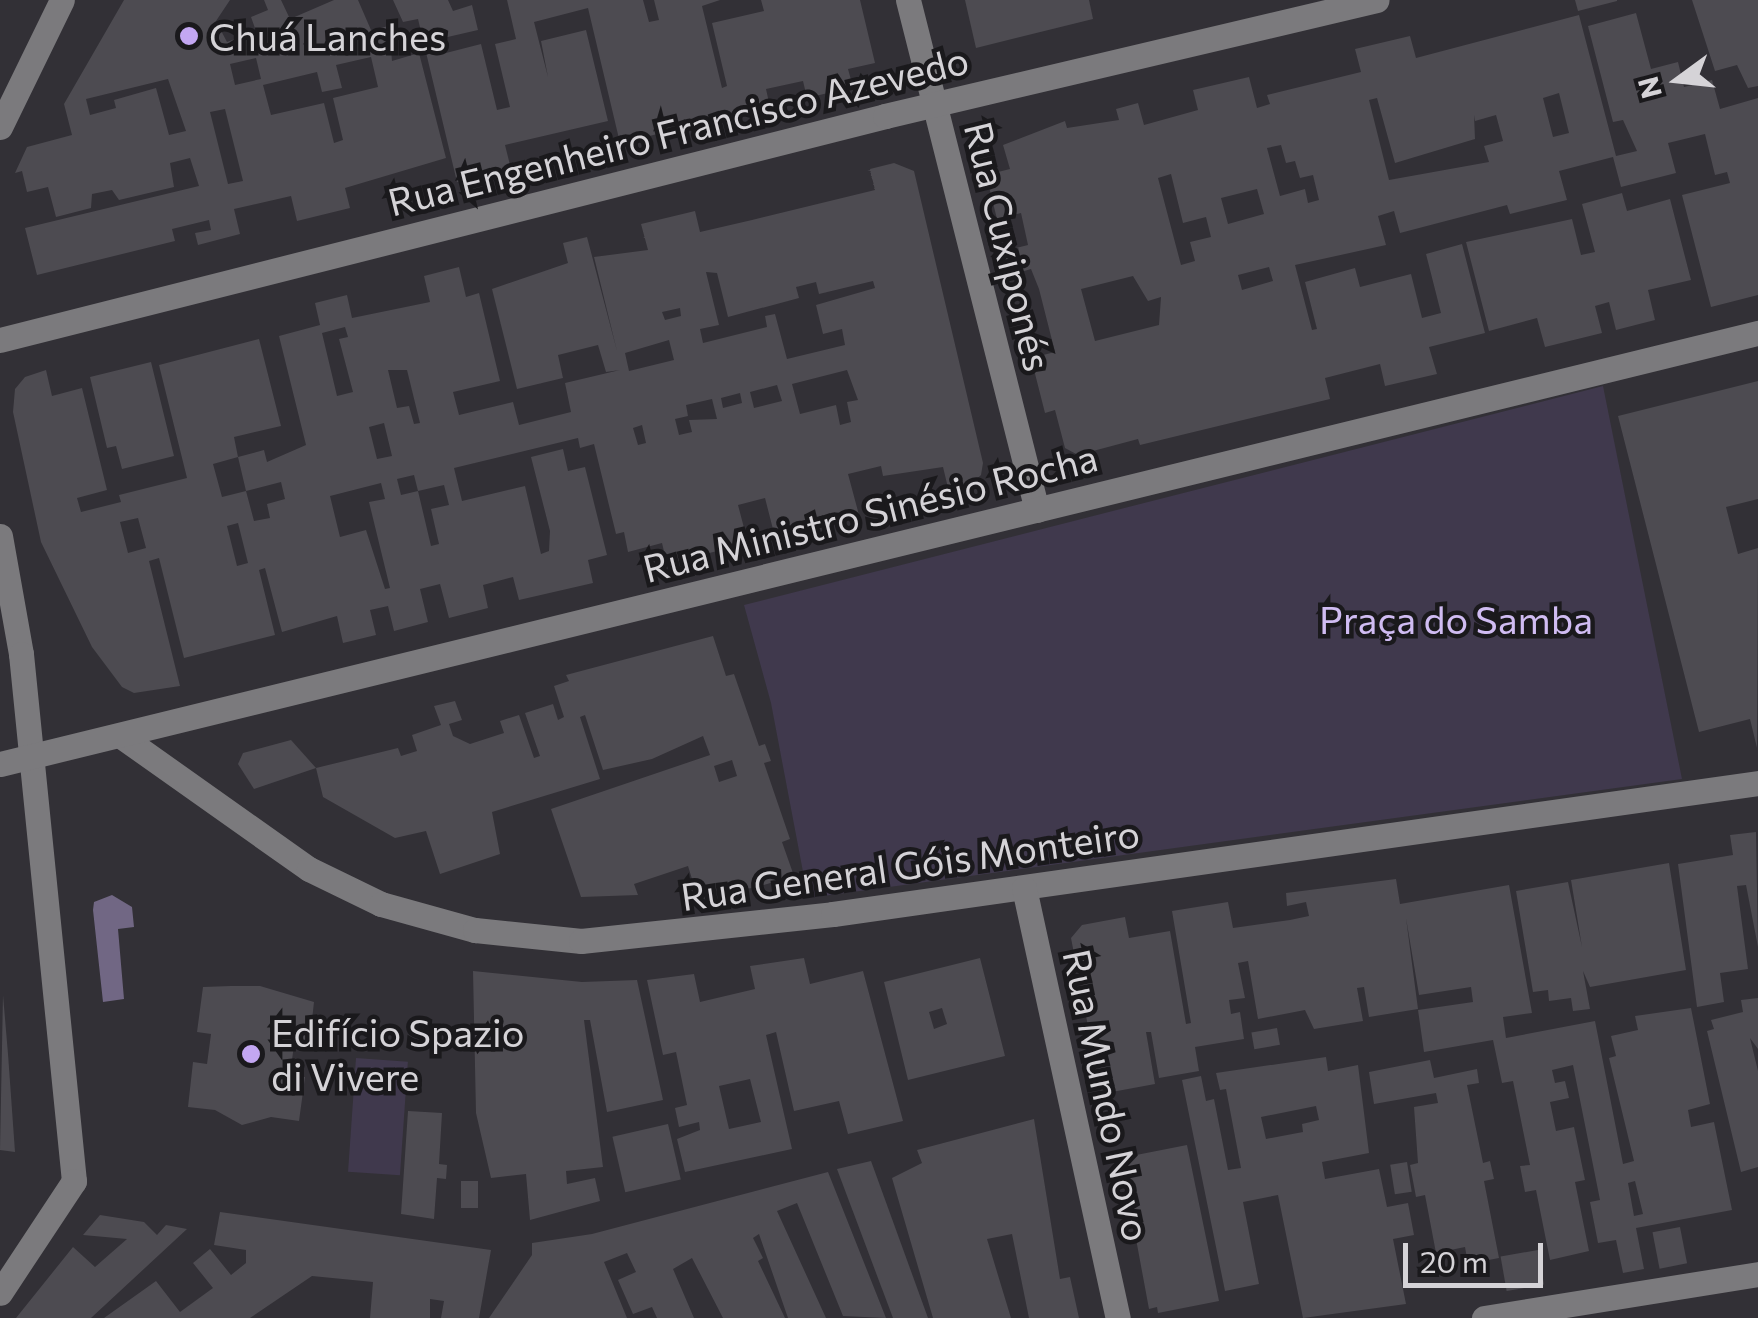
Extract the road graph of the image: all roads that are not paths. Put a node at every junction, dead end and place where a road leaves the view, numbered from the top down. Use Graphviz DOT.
graph roads {
  1 [pos="62,0"];
  2 [pos="908,0"];
  3 [pos="1377,0"];
  4 [pos="935,104"];
  5 [pos="0,127"];
  6 [pos="1758,333"];
  7 [pos="0,340"];
  8 [pos="1037,510"];
  9 [pos="0,536"];
  10 [pos="121,736"];
  11 [pos="32,756"];
  12 [pos="0,764"];
  13 [pos="1758,783"];
  14 [pos="1024,888"];
  15 [pos="1758,1274"];
  16 [pos="0,1294"];
  17 [pos="1118,1318"];
  18 [pos="1484,1318"];
  1 -- 5 [label="street"];
  2 -- 4 [label="street, Rua Cuxiponés"];
  3 -- 4 [label="street, Rua Engenheiro Francisco Azevedo"];
  4 -- 7 [label="street, Rua Engenheiro Francisco Azevedo"];
  4 -- 8 [label="street, Rua Cuxiponés"];
  6 -- 8 [label="street, Rua Ministro Sinésio Rocha"];
  8 -- 10 [label="street, Rua Ministro Sinésio Rocha"];
  9 -- 11 [label="street"];
  10 -- 11 [label="street, Rua Ministro Sinésio Rocha"];
  10 -- 14 [label="street, Rua General Góis Monteiro"];
  11 -- 12 [label="street, Rua Ministro Sinésio Rocha"];
  11 -- 16 [label="street"];
  13 -- 14 [label="street, Rua General Góis Monteiro"];
  14 -- 17 [label="street, Rua Mundo Novo"];
  15 -- 18 [label="street"];
}
